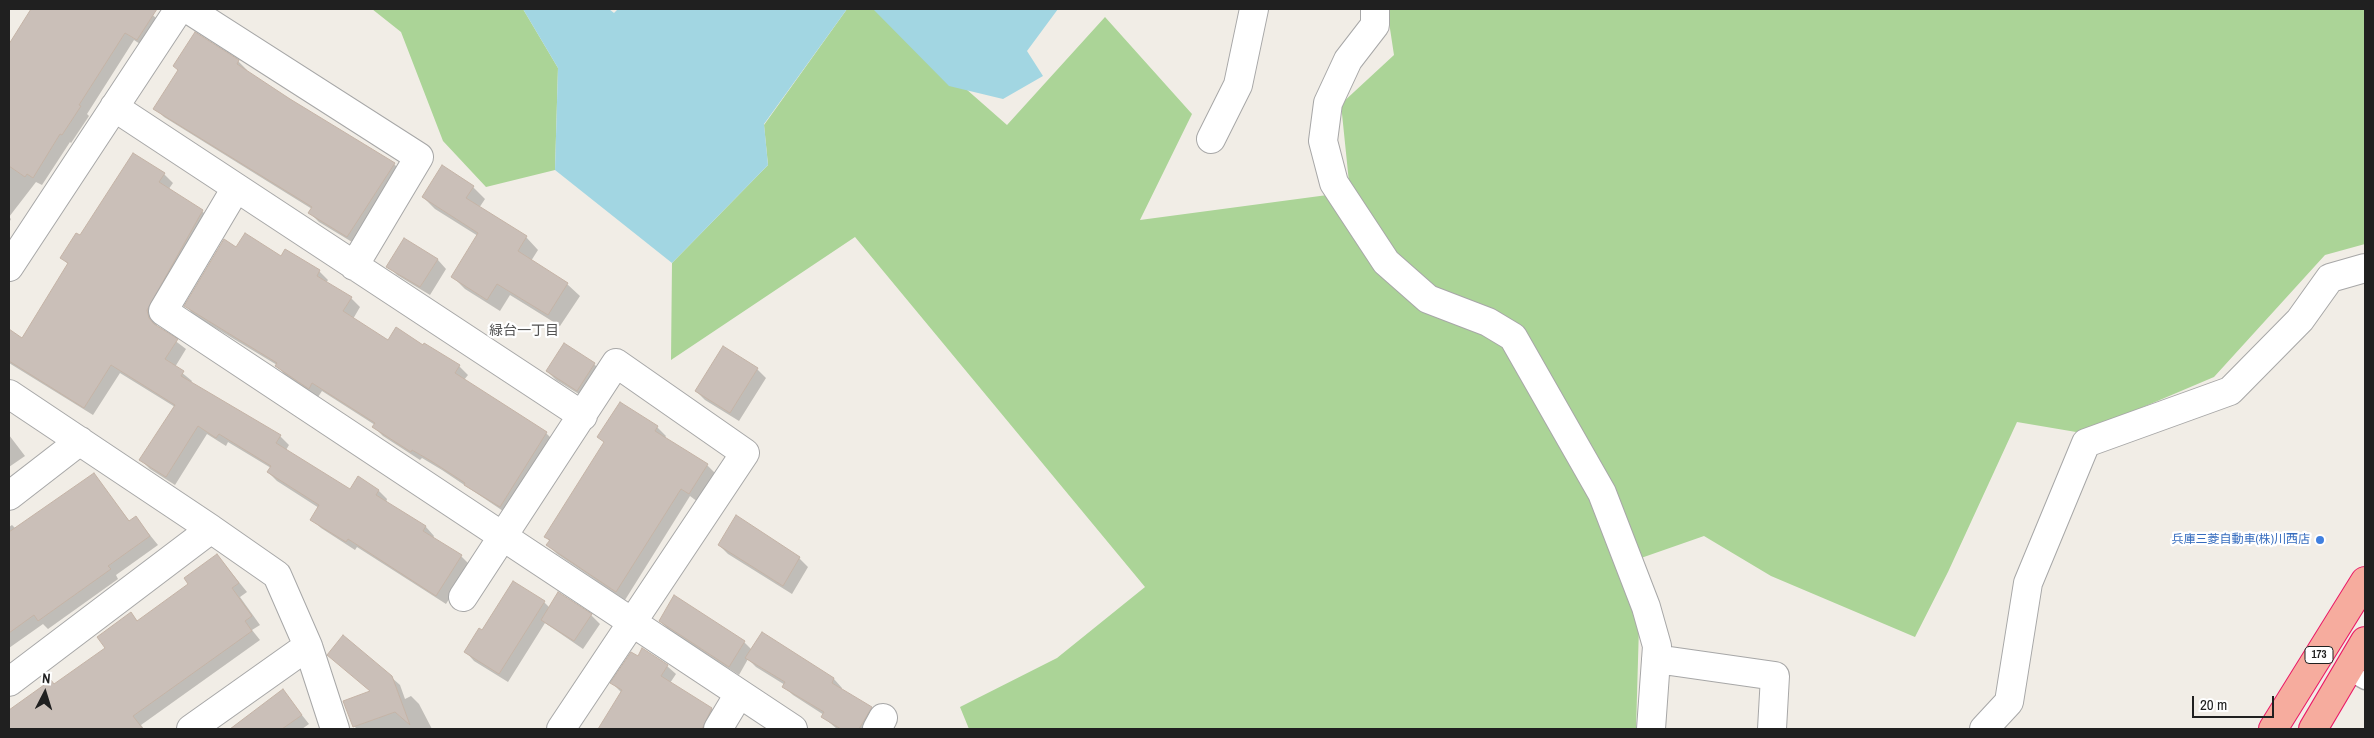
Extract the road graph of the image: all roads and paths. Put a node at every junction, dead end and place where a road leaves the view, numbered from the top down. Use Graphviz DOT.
graph roads {
  1 [pos="179,9"];
  2 [pos="188,9"];
  3 [pos="1254,9"];
  4 [pos="1375,9"];
  5 [pos="114,108"];
  6 [pos="1211,139"];
  7 [pos="236,188"];
  8 [pos="354,266"];
  9 [pos="9,268"];
  10 [pos="2365,268"];
  11 [pos="9,394"];
  12 [pos="583,416"];
  13 [pos="80,442"];
  14 [pos="9,496"];
  15 [pos="211,529"];
  16 [pos="503,537"];
  17 [pos="2365,581"];
  18 [pos="464,597"];
  19 [pos="632,622"];
  20 [pos="2365,640"];
  21 [pos="308,646"];
  22 [pos="1656,659"];
  23 [pos="2356,676"];
  24 [pos="9,682"];
  25 [pos="739,694"];
  26 [pos="191,729"];
  27 [pos="335,729"];
  28 [pos="561,729"];
  29 [pos="718,729"];
  30 [pos="793,729"];
  31 [pos="1651,729"];
  32 [pos="1772,729"];
  33 [pos="1984,729"];
  34 [pos="2273,729"];
  35 [pos="2313,729"];
  1 -- 5 [label="street"];
  2 -- 8 [label="street"];
  3 -- 6 [label="street"];
  4 -- 22 [label="street"];
  5 -- 7 [label="street"];
  5 -- 9 [label="street"];
  7 -- 8 [label="street"];
  7 -- 16 [label="street"];
  8 -- 12 [label="street"];
  10 -- 33 [label="street"];
  11 -- 13 [label="street"];
  12 -- 16 [label="street"];
  12 -- 19 [label="street"];
  13 -- 14 [label="street"];
  13 -- 15 [label="street"];
  15 -- 21 [label="street"];
  15 -- 24 [label="street"];
  16 -- 18 [label="street"];
  16 -- 19 [label="street"];
  17 -- 34 [label="highway, 173"];
  19 -- 25 [label="street"];
  19 -- 28 [label="street"];
  20 -- 23 [label="highway, 173"];
  21 -- 26 [label="street"];
  21 -- 27 [label="street"];
  22 -- 31 [label="street"];
  22 -- 32 [label="street"];
  23 -- 35 [label="highway, 173"];
  25 -- 29 [label="street"];
  25 -- 30 [label="street"];
}
